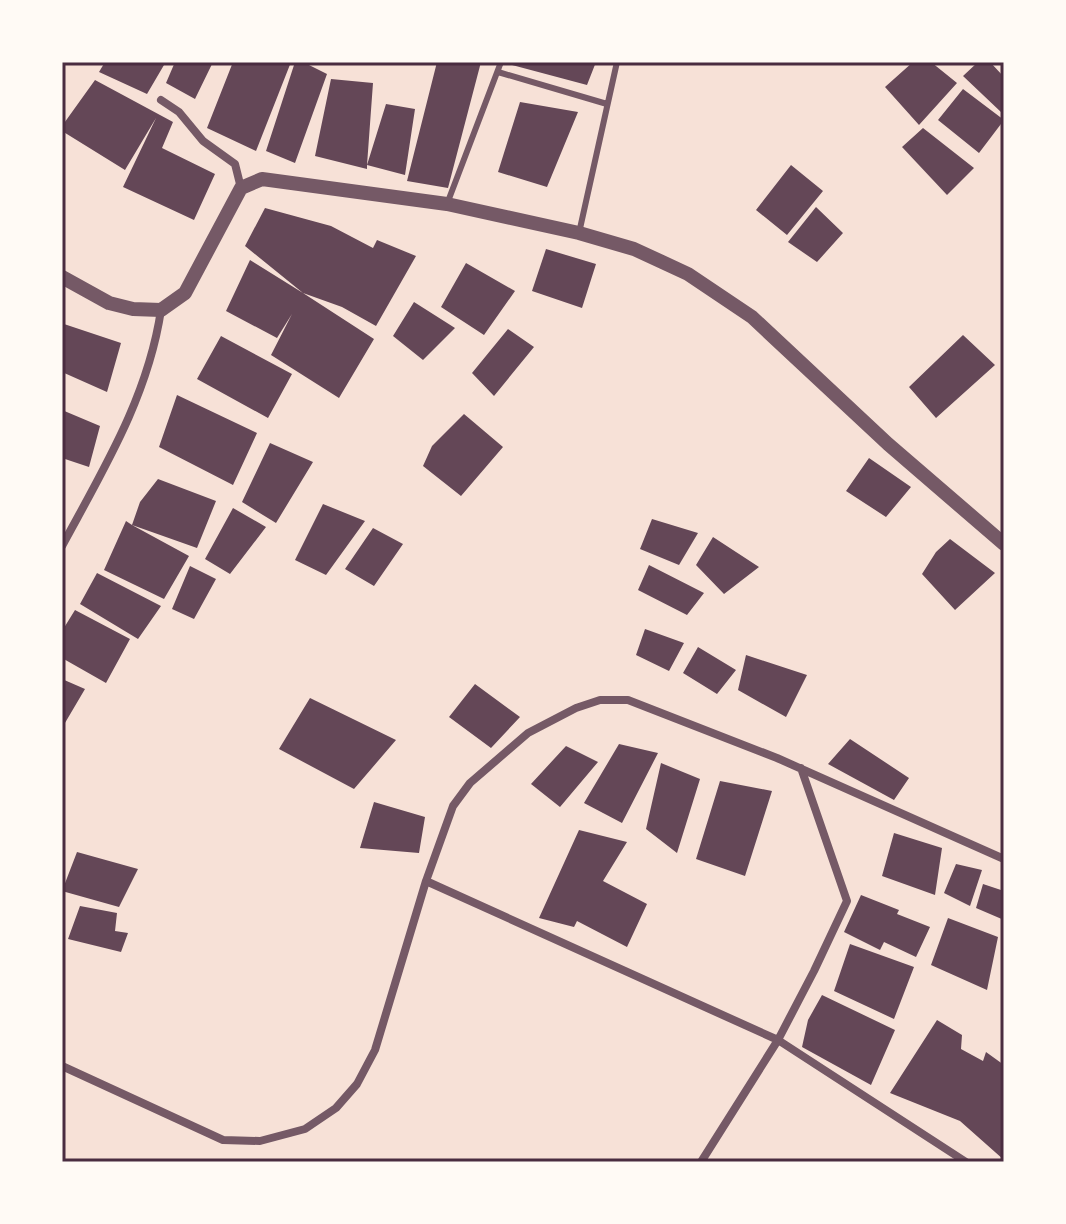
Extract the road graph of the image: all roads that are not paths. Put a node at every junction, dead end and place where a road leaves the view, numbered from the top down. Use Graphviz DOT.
graph roads {
  1 [pos="501,62"];
  2 [pos="617,62"];
  3 [pos="498,72"];
  4 [pos="161,100"];
  5 [pos="607,104"];
  6 [pos="241,188"];
  7 [pos="447,204"];
  8 [pos="579,233"];
  9 [pos="62,277"];
  10 [pos="161,310"];
  11 [pos="1004,544"];
  12 [pos="62,546"];
  13 [pos="801,768"];
  14 [pos="1004,859"];
  15 [pos="426,881"];
  16 [pos="778,1040"];
  17 [pos="62,1066"];
  18 [pos="701,1162"];
  19 [pos="966,1162"];
  1 -- 3 [label="lane"];
  2 -- 5 [label="lane"];
  3 -- 5 [label="lane"];
  3 -- 7 [label="lane"];
  4 -- 6 [label="street"];
  5 -- 8 [label="lane"];
  6 -- 7 [label="street"];
  6 -- 10 [label="street"];
  7 -- 8 [label="street"];
  8 -- 11 [label="street"];
  9 -- 10 [label="street"];
  10 -- 12 [label="street"];
  13 -- 14 [label="street"];
  13 -- 15 [label="street"];
  13 -- 16 [label="street"];
  15 -- 16 [label="street"];
  15 -- 17 [label="street"];
  16 -- 18 [label="street"];
  16 -- 19 [label="street"];
}
